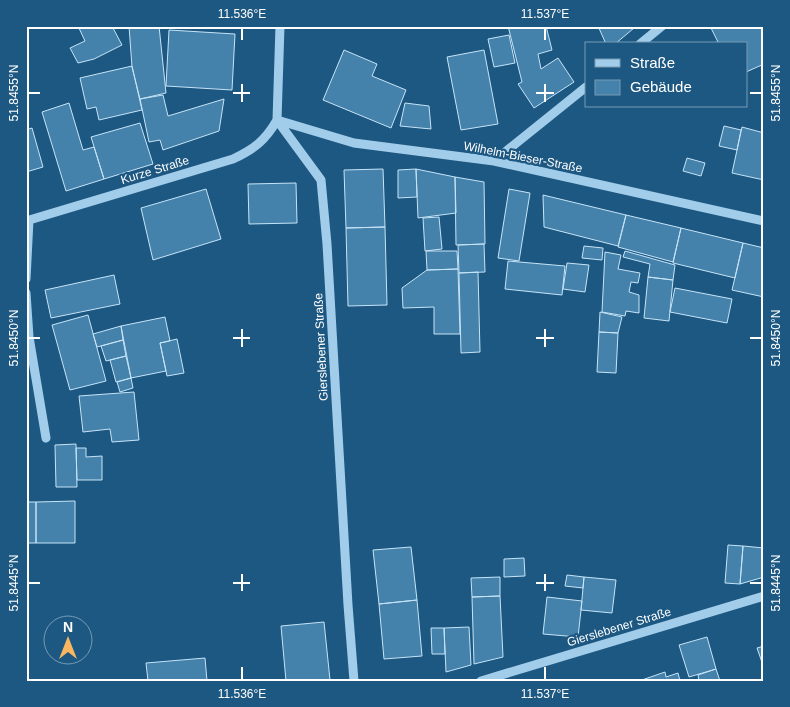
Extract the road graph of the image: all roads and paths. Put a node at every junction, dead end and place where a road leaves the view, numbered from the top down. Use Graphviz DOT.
graph roads {
  1 [pos="280,26"];
  2 [pos="662,26"];
  3 [pos="642,42"];
  4 [pos="585,88"];
  5 [pos="277,120"];
  6 [pos="494,161"];
  7 [pos="28,220"];
  8 [pos="764,221"];
  9 [pos="26,279"];
  10 [pos="26,293"];
  11 [pos="46,438"];
  12 [pos="764,596"];
  13 [pos="354,681"];
  14 [pos="481,681"];
  1 -- 5 [label="street"];
  2 -- 3 [label="street"];
  4 -- 6 [label="street"];
  5 -- 6 [label="street, Wilhelm-Bieser-Straße"];
  5 -- 7 [label="street, Kurze Straße"];
  5 -- 13 [label="street, Gierslebener Straße"];
  6 -- 8 [label="street, Wilhelm-Bieser-Straße"];
  7 -- 9 [label="street"];
  10 -- 11 [label="street"];
  12 -- 14 [label="street, Gierslebener Straße"];
}
